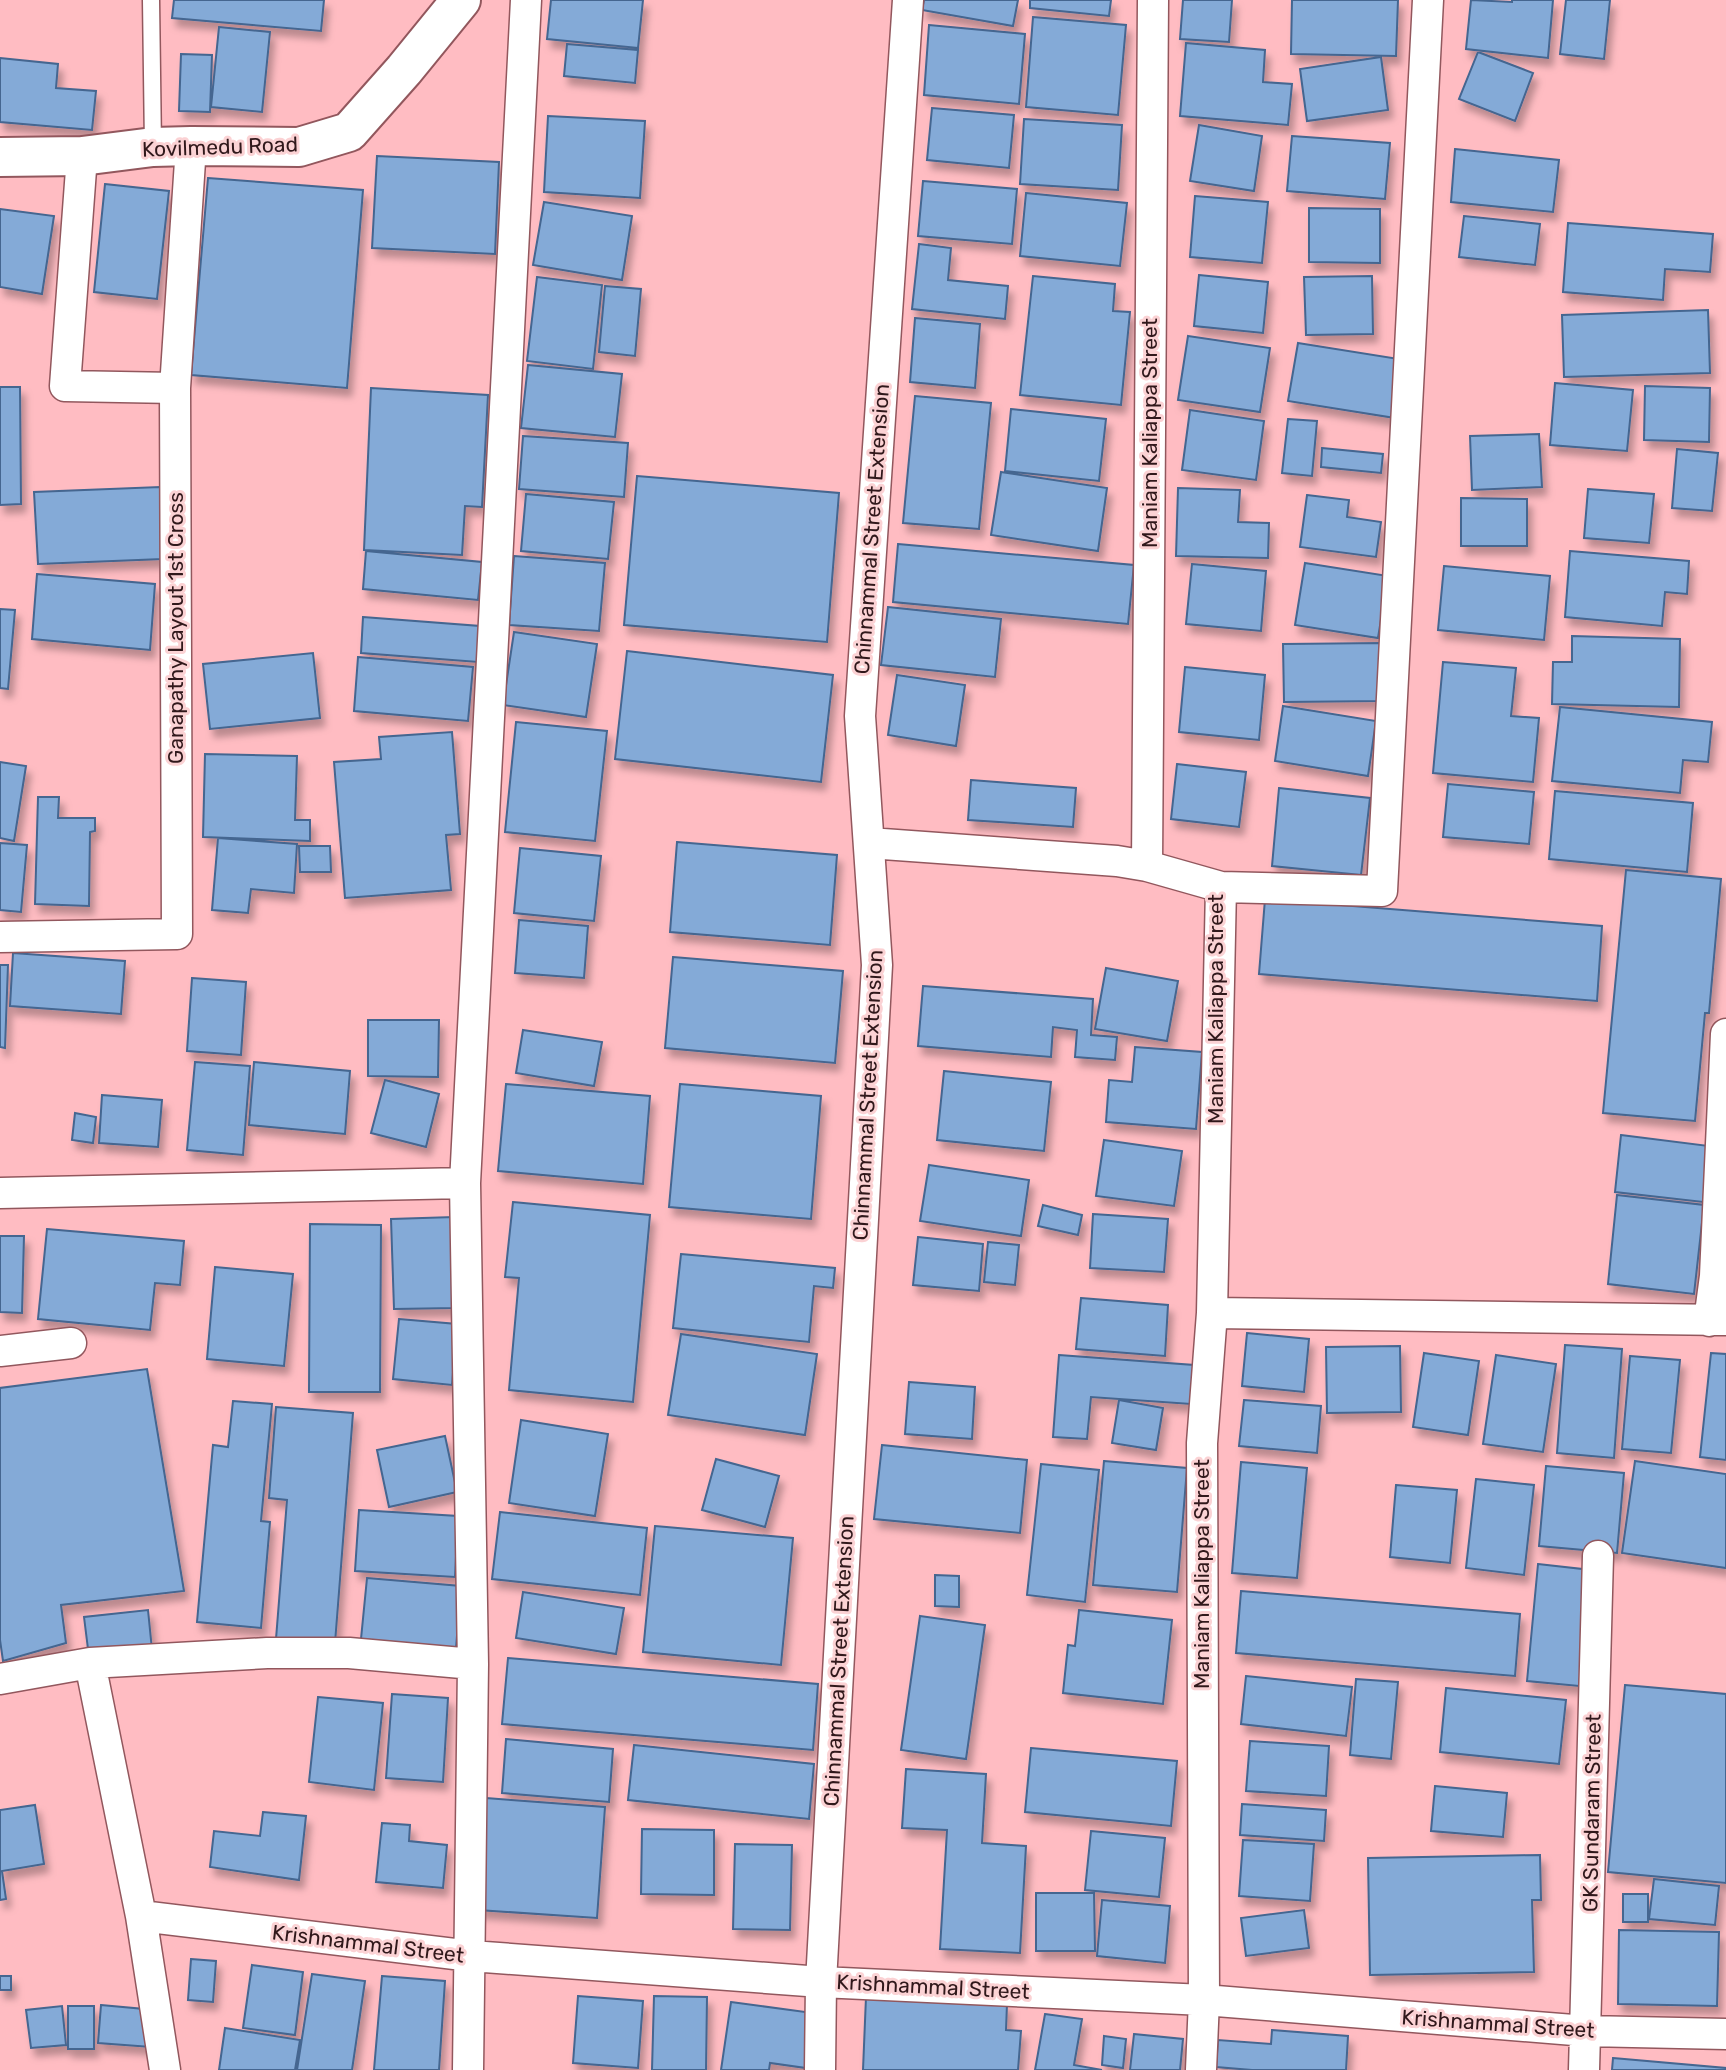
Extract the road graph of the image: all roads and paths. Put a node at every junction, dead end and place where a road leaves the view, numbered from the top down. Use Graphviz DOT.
graph roads {
  1 [pos="151,0"];
  2 [pos="461,0"];
  3 [pos="526,0"];
  4 [pos="908,0"];
  5 [pos="1153,0"];
  6 [pos="1428,0"];
  7 [pos="191,146"];
  8 [pos="153,147"];
  9 [pos="82,156"];
  10 [pos="0,157"];
  11 [pos="175,388"];
  12 [pos="869,843"];
  13 [pos="1147,866"];
  14 [pos="1221,887"];
  15 [pos="0,937"];
  16 [pos="1726,1034"];
  17 [pos="465,1183"];
  18 [pos="0,1193"];
  19 [pos="1212,1313"];
  20 [pos="1718,1321"];
  21 [pos="71,1343"];
  22 [pos="0,1351"];
  23 [pos="1598,1556"];
  24 [pos="90,1663"];
  25 [pos="473,1664"];
  26 [pos="0,1679"];
  27 [pos="141,1916"];
  28 [pos="471,1956"];
  29 [pos="821,1982"];
  30 [pos="1204,2000"];
  31 [pos="1586,2031"];
  32 [pos="1726,2034"];
  33 [pos="165,2070"];
  34 [pos="468,2070"];
  35 [pos="820,2070"];
  36 [pos="1200,2070"];
  37 [pos="1584,2070"];
  1 -- 8 [label="lane"];
  2 -- 7 [label="street, Kovilmedu Road"];
  3 -- 17 [label="street"];
  4 -- 12 [label="street, Chinnammal Street Extension"];
  5 -- 13 [label="street, Maniam Kaliappa Street"];
  6 -- 14 [label="street"];
  7 -- 8 [label="street, Kovilmedu Road"];
  7 -- 11 [label="street, Ganapathy Layout 1st Cross"];
  8 -- 9 [label="street, Kovilmedu Road"];
  9 -- 10 [label="street, Kovilmedu Road"];
  9 -- 11 [label="street"];
  11 -- 15 [label="street, Ganapathy Layout 1st Cross"];
  12 -- 13 [label="street"];
  12 -- 29 [label="street, Chinnammal Street Extension"];
  13 -- 14 [label="street, Maniam Kaliappa Street"];
  14 -- 19 [label="street, Maniam Kaliappa Street"];
  16 -- 20 [label="street"];
  17 -- 18 [label="street"];
  17 -- 25 [label="street"];
  19 -- 20 [label="street"];
  19 -- 30 [label="street, Maniam Kaliappa Street"];
  21 -- 22 [label="street"];
  23 -- 31 [label="street, GK Sundaram Street"];
  24 -- 25 [label="street"];
  24 -- 26 [label="street"];
  24 -- 27 [label="street"];
  25 -- 28 [label="street"];
  27 -- 28 [label="street, Krishnammal Street"];
  27 -- 33 [label="street"];
  28 -- 29 [label="street, Krishnammal Street"];
  28 -- 34 [label="street"];
  29 -- 30 [label="street, Krishnammal Street"];
  29 -- 35 [label="street, Chinnammal Street Extension"];
  30 -- 31 [label="street, Krishnammal Street"];
  30 -- 36 [label="street, Maniam Kaliappa Street"];
  31 -- 32 [label="street, Krishnammal Street"];
  31 -- 37 [label="street, GK Sundaram Street"];
}
